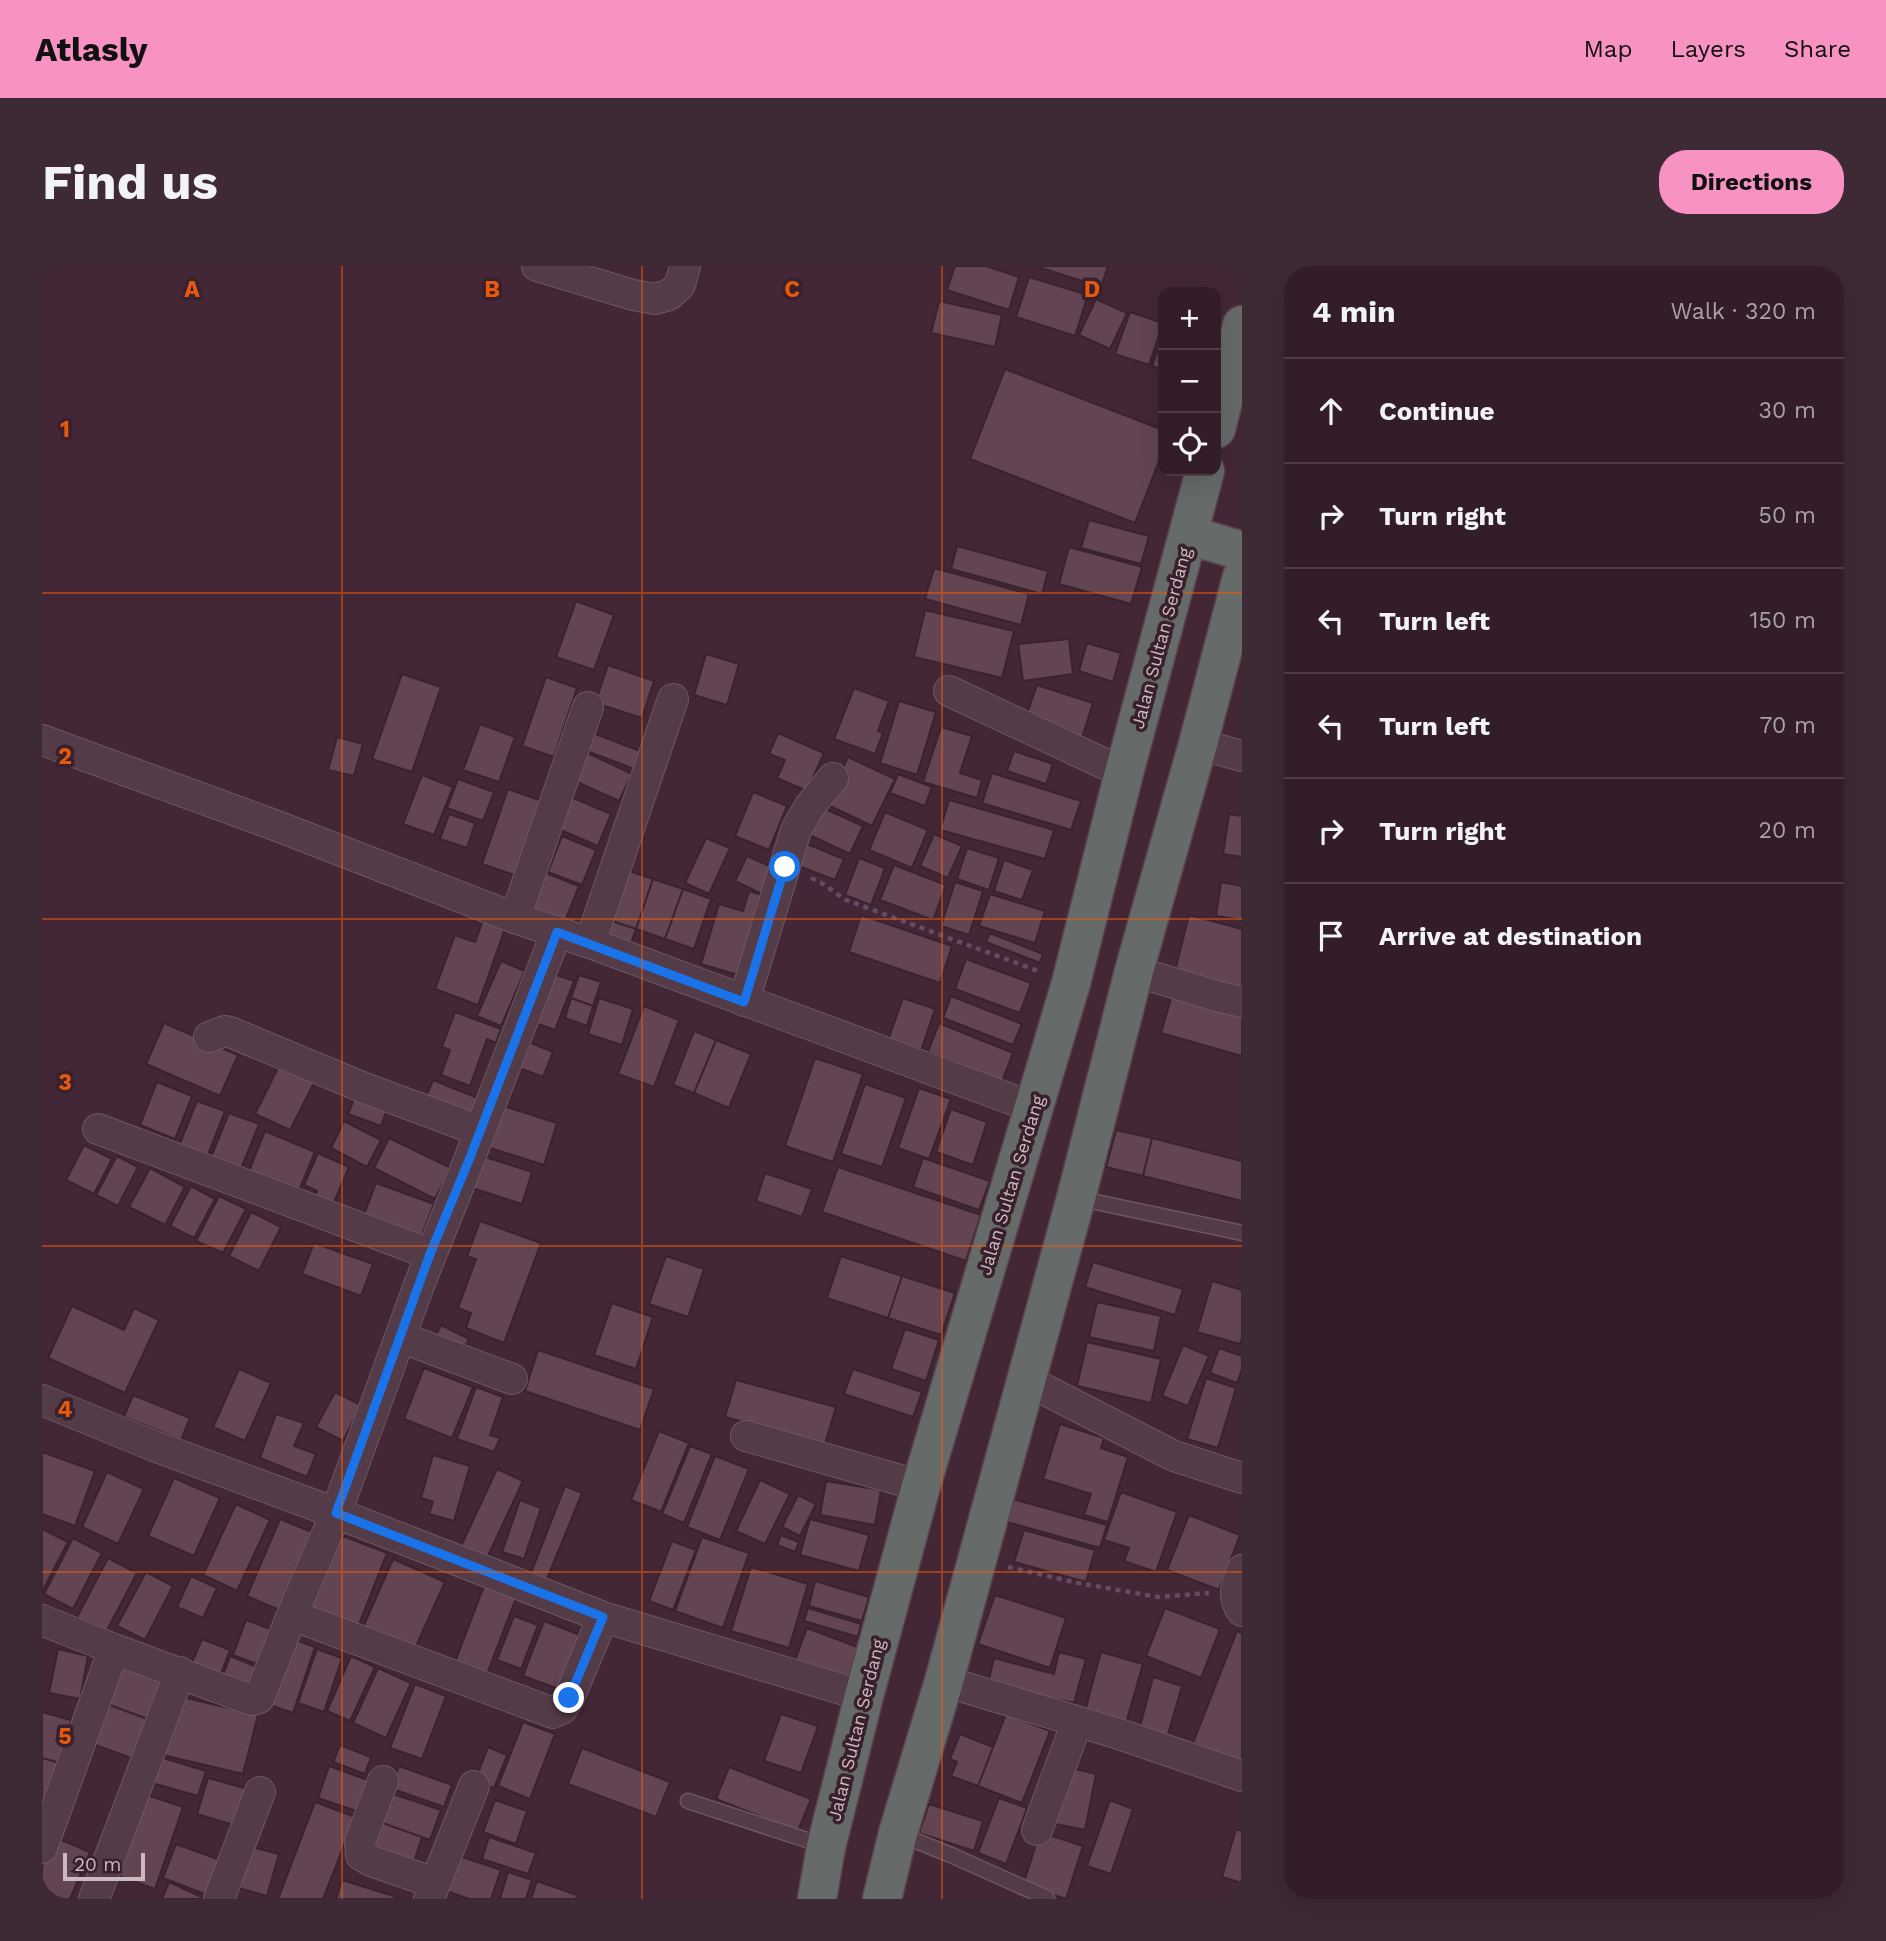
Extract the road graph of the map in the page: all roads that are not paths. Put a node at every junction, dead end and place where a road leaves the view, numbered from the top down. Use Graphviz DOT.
graph roads {
  1 [pos="537,266"];
  2 [pos="685,266"];
  3 [pos="1242,325"];
  4 [pos="1220,413"];
  5 [pos="1204,476"];
  6 [pos="1189,535"];
  7 [pos="1242,551"];
  8 [pos="1242,577"];
  9 [pos="949,691"];
  10 [pos="673,699"];
  11 [pos="587,707"];
  12 [pos="42,741"];
  13 [pos="1198,744"];
  14 [pos="1242,756"];
  15 [pos="1124,773"];
  16 [pos="833,778"];
  17 [pos="515,918"];
  18 [pos="557,932"];
  19 [pos="590,943"];
  20 [pos="1134,971"];
  21 [pos="744,1002"];
  22 [pos="1242,1002"];
  23 [pos="209,1037"];
  24 [pos="1035,1108"];
  25 [pos="98,1129"];
  26 [pos="480,1131"];
  27 [pos="1076,1198"];
  28 [pos="1242,1233"];
  29 [pos="430,1254"];
  30 [pos="400,1337"];
  31 [pos="512,1379"];
  32 [pos="1026,1380"];
  33 [pos="42,1400"];
  34 [pos="746,1436"];
  35 [pos="1242,1478"];
  36 [pos="921,1486"];
  37 [pos="336,1513"];
  38 [pos="292,1615"];
  39 [pos="603,1617"];
  40 [pos="42,1620"];
  41 [pos="114,1649"];
  42 [pos="180,1672"];
  43 [pos="944,1681"];
  44 [pos="864,1696"];
  45 [pos="1077,1722"];
  46 [pos="1242,1776"];
  47 [pos="383,1781"];
  48 [pos="474,1786"];
  49 [pos="260,1792"];
  50 [pos="688,1801"];
  51 [pos="1037,1830"];
  52 [pos="898,1833"];
  53 [pos="827,1847"];
  54 [pos="42,1848"];
  55 [pos="432,1891"];
  56 [pos="1046,1898"];
  57 [pos="94,1899"];
  58 [pos="219,1899"];
  59 [pos="817,1899"];
  60 [pos="882,1899"];
  1 -- 2 [label="street"];
  3 -- 4 [label="highway"];
  5 -- 6 [label="highway, Jalan Sultan Serdang"];
  6 -- 7 [label="highway"];
  6 -- 15 [label="highway, Jalan Sultan Serdang"];
  8 -- 13 [label="highway"];
  9 -- 15 [label="street"];
  10 -- 19 [label="street"];
  11 -- 17 [label="street"];
  12 -- 17 [label="street"];
  13 -- 14 [label="street"];
  13 -- 20 [label="highway"];
  15 -- 24 [label="highway, Jalan Sultan Serdang"];
  16 -- 21 [label="street"];
  17 -- 18 [label="street"];
  18 -- 19 [label="street"];
  18 -- 26 [label="street"];
  19 -- 21 [label="street"];
  20 -- 22 [label="street"];
  20 -- 27 [label="highway"];
  21 -- 24 [label="street"];
  23 -- 26 [label="street"];
  24 -- 36 [label="highway, Jalan Sultan Serdang"];
  25 -- 29 [label="street"];
  26 -- 29 [label="street"];
  27 -- 28 [label="lane"];
  27 -- 32 [label="highway"];
  29 -- 30 [label="street"];
  30 -- 31 [label="street"];
  30 -- 37 [label="street"];
  32 -- 35 [label="street"];
  32 -- 43 [label="highway"];
  33 -- 37 [label="street"];
  34 -- 36 [label="street"];
  36 -- 44 [label="highway, Jalan Sultan Serdang"];
  37 -- 38 [label="street"];
  37 -- 39 [label="street"];
  38 -- 39 [label="street"];
  38 -- 42 [label="street"];
  39 -- 44 [label="street"];
  40 -- 41 [label="street"];
  41 -- 42 [label="street"];
  41 -- 54 [label="street"];
  42 -- 57 [label="street"];
  43 -- 45 [label="street"];
  43 -- 52 [label="highway"];
  44 -- 53 [label="highway, Jalan Sultan Serdang"];
  45 -- 46 [label="street"];
  45 -- 51 [label="street"];
  47 -- 55 [label="street"];
  48 -- 55 [label="street"];
  49 -- 58 [label="street"];
  50 -- 53 [label="lane"];
  52 -- 56 [label="lane"];
  52 -- 60 [label="highway"];
  53 -- 59 [label="highway, Jalan Sultan Serdang"];
}
